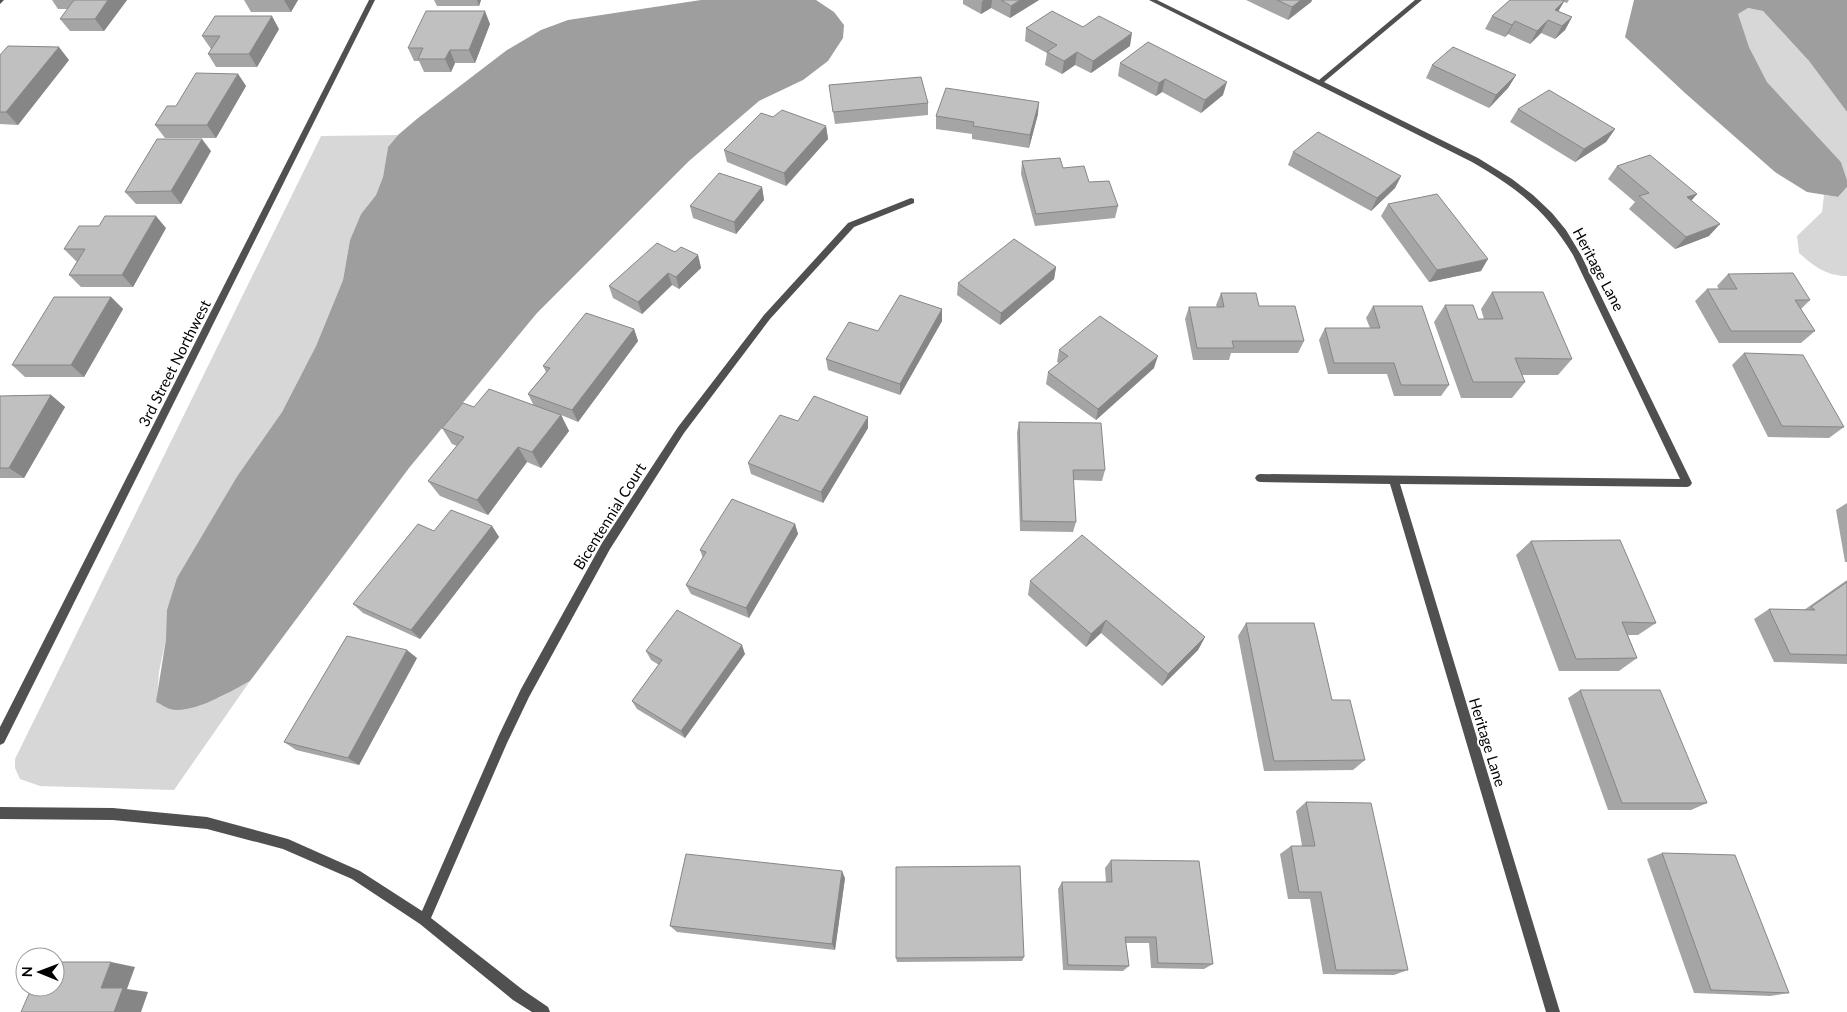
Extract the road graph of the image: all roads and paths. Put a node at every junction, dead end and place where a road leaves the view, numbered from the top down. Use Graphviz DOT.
graph roads {
  1 [pos="372,0"];
  2 [pos="1152,0"];
  3 [pos="1419,0"];
  4 [pos="1319,83"];
  5 [pos="911,201"];
  6 [pos="1260,478"];
  7 [pos="1394,480"];
  8 [pos="0,739"];
  9 [pos="0,813"];
  10 [pos="424,920"];
  11 [pos="543,1012"];
  12 [pos="1553,1012"];
  1 -- 8 [label="street, 3rd Street Northwest"];
  2 -- 4 [label="street, Heritage Lane"];
  3 -- 4 [label="street"];
  4 -- 7 [label="street, Heritage Lane"];
  5 -- 10 [label="street, Bicentennial Court"];
  6 -- 7 [label="street, Heritage Lane"];
  7 -- 12 [label="street, Heritage Lane"];
  9 -- 10 [label="street"];
  10 -- 11 [label="street"];
}
